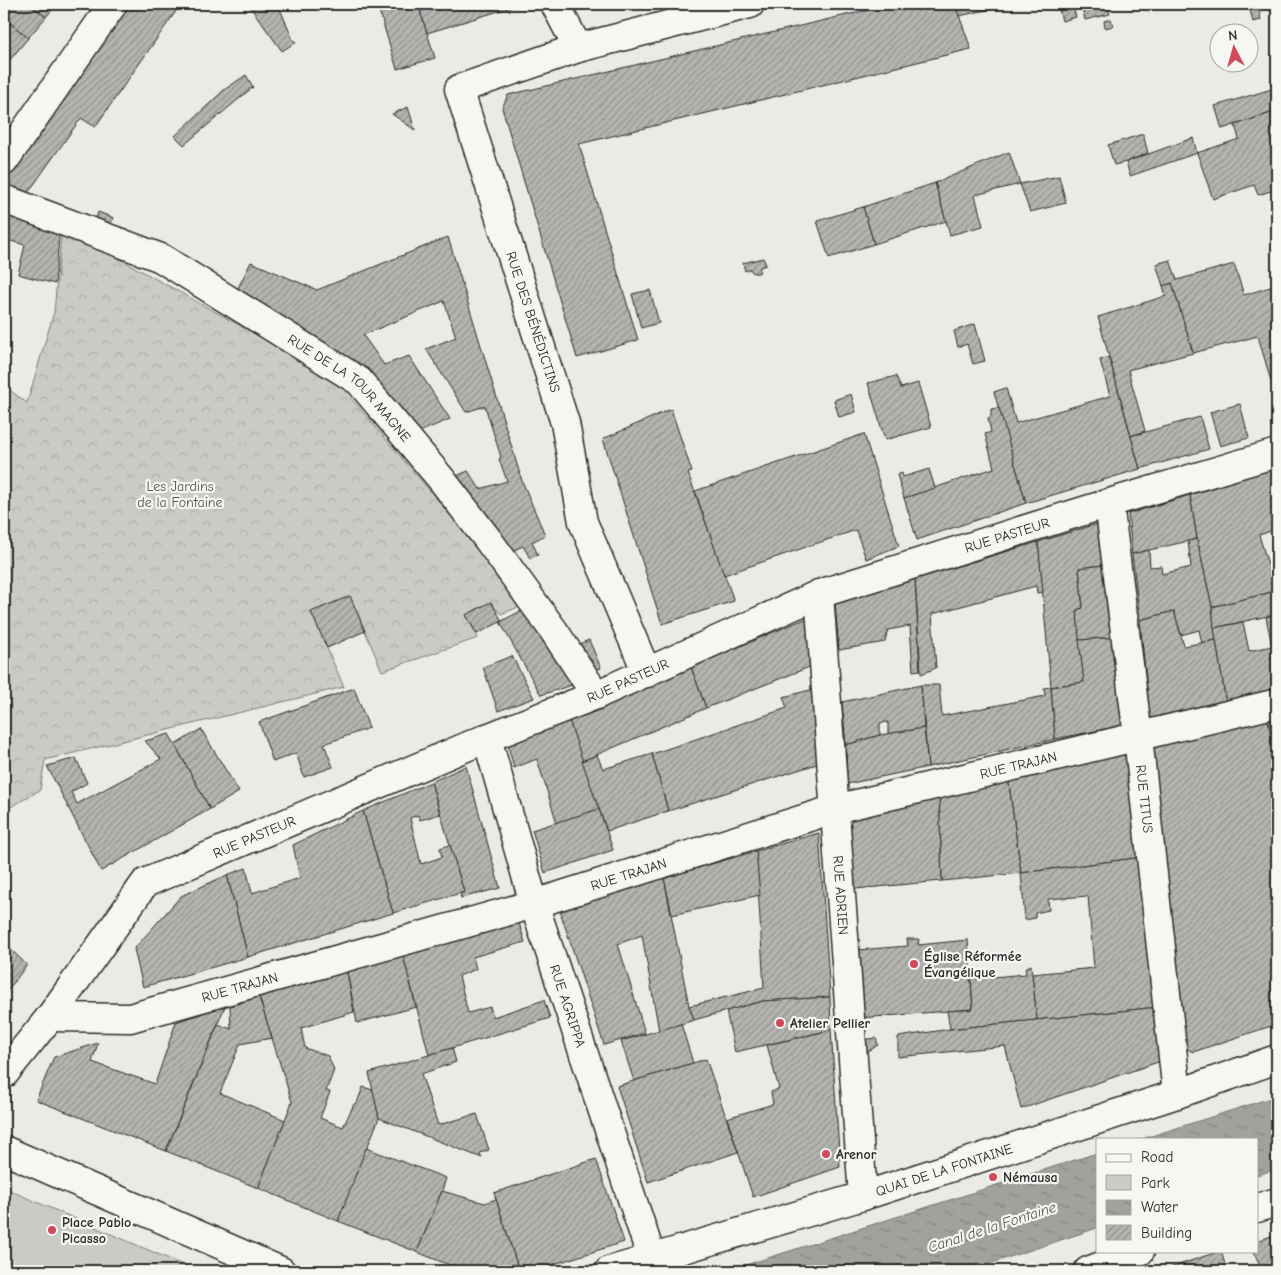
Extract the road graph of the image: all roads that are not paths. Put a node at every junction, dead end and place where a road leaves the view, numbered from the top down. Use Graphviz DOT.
graph roads {
  1 [pos="112,4"];
  2 [pos="555,4"];
  3 [pos="750,4"];
  4 [pos="578,48"];
  5 [pos="4,161"];
  6 [pos="4,199"];
  7 [pos="1277,453"];
  8 [pos="1109,503"];
  9 [pos="819,594"];
  10 [pos="647,673"];
  11 [pos="596,695"];
  12 [pos="1277,703"];
  13 [pos="1138,737"];
  14 [pos="487,738"];
  15 [pos="835,809"];
  16 [pos="534,904"];
  17 [pos="50,1017"];
  18 [pos="1277,1058"];
  19 [pos="4,1074"];
  20 [pos="1177,1094"];
  21 [pos="4,1150"];
  22 [pos="863,1196"];
  23 [pos="1277,1202"];
  24 [pos="1258,1208"];
  25 [pos="1137,1252"];
  26 [pos="654,1264"];
  27 [pos="281,1271"];
  28 [pos="609,1271"];
  29 [pos="1088,1271"];
  1 -- 5 [label="street"];
  2 -- 4 [label="street"];
  3 -- 4 [label="street, RUE DES BÉNÉDICTINS"];
  4 -- 10 [label="street, RUE DES BÉNÉDICTINS"];
  6 -- 11 [label="street, RUE DE LA TOUR MAGNE"];
  7 -- 8 [label="street, RUE PASTEUR"];
  8 -- 9 [label="street, RUE PASTEUR"];
  8 -- 13 [label="street, RUE TITUS"];
  9 -- 10 [label="street, RUE PASTEUR"];
  9 -- 15 [label="street, RUE ADRIEN"];
  10 -- 11 [label="street, RUE PASTEUR"];
  11 -- 14 [label="street, RUE PASTEUR"];
  12 -- 13 [label="street, RUE TRAJAN"];
  13 -- 15 [label="street, RUE TRAJAN"];
  13 -- 20 [label="street, RUE TITUS"];
  14 -- 16 [label="street, RUE AGRIPPA"];
  14 -- 17 [label="street, RUE PASTEUR"];
  15 -- 16 [label="street, RUE TRAJAN"];
  15 -- 22 [label="street, RUE ADRIEN"];
  16 -- 17 [label="street, RUE TRAJAN"];
  16 -- 26 [label="street, RUE AGRIPPA"];
  17 -- 19 [label="street"];
  18 -- 20 [label="street, QUAI DE LA FONTAINE"];
  20 -- 22 [label="street, QUAI DE LA FONTAINE"];
  21 -- 27 [label="street"];
  22 -- 26 [label="street, QUAI DE LA FONTAINE"];
  23 -- 24 [label="street"];
  25 -- 29 [label="street"];
  26 -- 28 [label="street, QUAI DE LA FONTAINE"];
}
